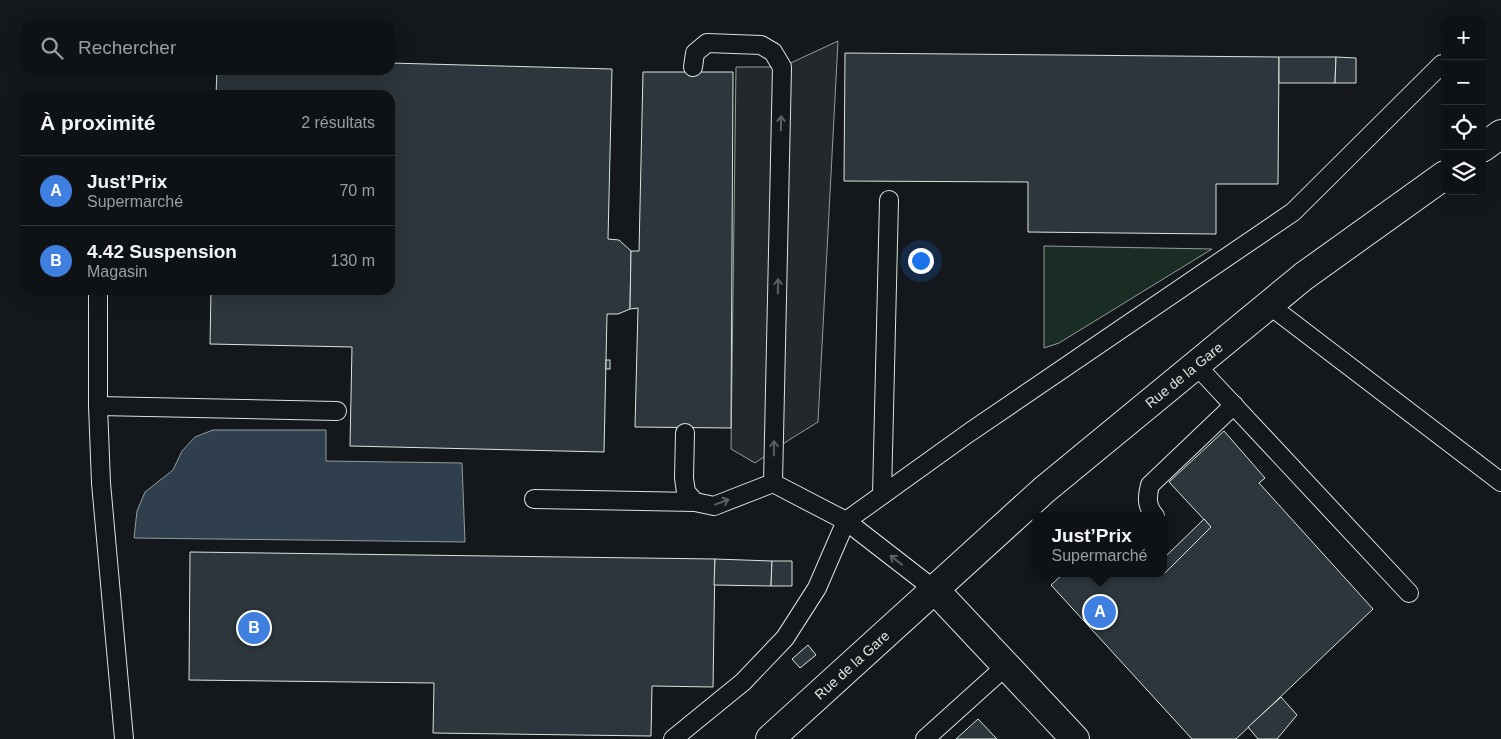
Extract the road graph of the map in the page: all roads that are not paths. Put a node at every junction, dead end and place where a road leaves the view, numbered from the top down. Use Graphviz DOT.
graph roads {
  1 [pos="1441,65"];
  2 [pos="693,67"];
  3 [pos="1501,134"];
  4 [pos="1486,145"];
  5 [pos="1441,178"];
  6 [pos="888,200"];
  7 [pos="98,295"];
  8 [pos="1269,305"];
  9 [pos="1196,365"];
  10 [pos="1234,405"];
  11 [pos="98,406"];
  12 [pos="338,411"];
  13 [pos="685,433"];
  14 [pos="1501,482"];
  15 [pos="773,483"];
  16 [pos="882,496"];
  17 [pos="534,499"];
  18 [pos="695,502"];
  19 [pos="1151,512"];
  20 [pos="846,521"];
  21 [pos="934,590"];
  22 [pos="1409,594"];
  23 [pos="1006,666"];
  24 [pos="124,739"];
  25 [pos="673,739"];
  26 [pos="770,739"];
  27 [pos="925,739"];
  28 [pos="1075,739"];
  1 -- 16 [label="lane"];
  15 -- 2 [label="lane, one-way"];
  3 -- 4 [label="main road"];
  5 -- 8 [label="main road, Rue de la Gare"];
  6 -- 16 [label="lane"];
  7 -- 11 [label="lane"];
  8 -- 9 [label="main road, Rue de la Gare"];
  8 -- 14 [label="lane"];
  9 -- 10 [label="lane"];
  9 -- 21 [label="main road, Rue de la Gare"];
  10 -- 19 [label="lane"];
  10 -- 22 [label="lane"];
  11 -- 12 [label="lane"];
  11 -- 24 [label="lane"];
  13 -- 18 [label="lane"];
  18 -- 15 [label="lane, one-way"];
  15 -- 20 [label="lane"];
  16 -- 20 [label="lane"];
  17 -- 18 [label="lane"];
  21 -- 20 [label="lane, one-way"];
  20 -- 25 [label="lane"];
  21 -- 23 [label="main road"];
  21 -- 26 [label="main road, Rue de la Gare"];
  23 -- 27 [label="lane"];
  23 -- 28 [label="main road"];
}
